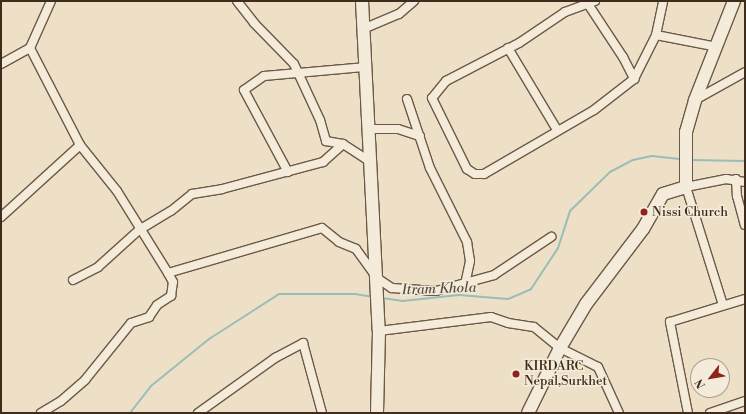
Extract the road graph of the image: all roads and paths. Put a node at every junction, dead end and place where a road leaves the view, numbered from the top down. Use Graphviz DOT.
graph roads {
  1 [pos="51,1"];
  2 [pos="237,1"];
  3 [pos="362,1"];
  4 [pos="414,1"];
  5 [pos="663,1"];
  6 [pos="734,1"];
  7 [pos="591,3"];
  8 [pos="363,29"];
  9 [pos="656,35"];
  10 [pos="717,47"];
  11 [pos="30,48"];
  12 [pos="508,48"];
  13 [pos="1,64"];
  14 [pos="364,67"];
  15 [pos="298,72"];
  16 [pos="745,72"];
  17 [pos="634,79"];
  18 [pos="407,99"];
  19 [pos="695,100"];
  20 [pos="367,129"];
  21 [pos="557,130"];
  22 [pos="420,136"];
  23 [pos="343,144"];
  24 [pos="80,145"];
  25 [pos="369,162"];
  26 [pos="288,172"];
  27 [pos="736,179"];
  28 [pos="745,182"];
  29 [pos="686,186"];
  30 [pos="1,217"];
  31 [pos="745,225"];
  32 [pos="139,230"];
  33 [pos="551,237"];
  34 [pos="168,272"];
  35 [pos="73,280"];
  36 [pos="377,282"];
  37 [pos="465,285"];
  38 [pos="745,299"];
  39 [pos="723,305"];
  40 [pos="379,331"];
  41 [pos="560,348"];
  42 [pos="745,401"];
  43 [pos="41,413"];
  44 [pos="198,413"];
  45 [pos="322,413"];
  46 [pos="377,413"];
  47 [pos="528,413"];
  48 [pos="619,413"];
  49 [pos="688,413"];
  50 [pos="710,413"];
  1 -- 11 [label="street"];
  2 -- 15 [label="street"];
  3 -- 8 [label="street"];
  4 -- 8 [label="street"];
  5 -- 9 [label="street"];
  6 -- 10 [label="street"];
  7 -- 12 [label="street"];
  7 -- 17 [label="street"];
  8 -- 14 [label="street"];
  9 -- 10 [label="street"];
  9 -- 17 [label="street"];
  10 -- 19 [label="street"];
  11 -- 13 [label="street"];
  11 -- 24 [label="street"];
  12 -- 21 [label="street"];
  12 -- 21 [label="street"];
  14 -- 15 [label="street"];
  14 -- 20 [label="street"];
  15 -- 23 [label="street"];
  15 -- 26 [label="street"];
  16 -- 19 [label="street"];
  17 -- 21 [label="street"];
  18 -- 22 [label="street"];
  19 -- 29 [label="street"];
  20 -- 22 [label="street"];
  20 -- 25 [label="street"];
  22 -- 37 [label="street"];
  23 -- 25 [label="street"];
  23 -- 26 [label="street"];
  24 -- 30 [label="street"];
  24 -- 32 [label="street"];
  25 -- 36 [label="street"];
  26 -- 32 [label="street"];
  27 -- 28 [label="street"];
  27 -- 29 [label="street"];
  27 -- 31 [label="street"];
  29 -- 39 [label="street"];
  29 -- 41 [label="street"];
  32 -- 34 [label="street"];
  32 -- 35 [label="street"];
  33 -- 37 [label="street"];
  34 -- 36 [label="street"];
  34 -- 43 [label="street"];
  36 -- 37 [label="street"];
  36 -- 40 [label="street"];
  38 -- 39 [label="street"];
  39 -- 49 [label="street"];
  40 -- 41 [label="street"];
  40 -- 46 [label="street"];
  41 -- 47 [label="street"];
  41 -- 48 [label="street"];
  42 -- 50 [label="street"];
  44 -- 45 [label="street"];
}
